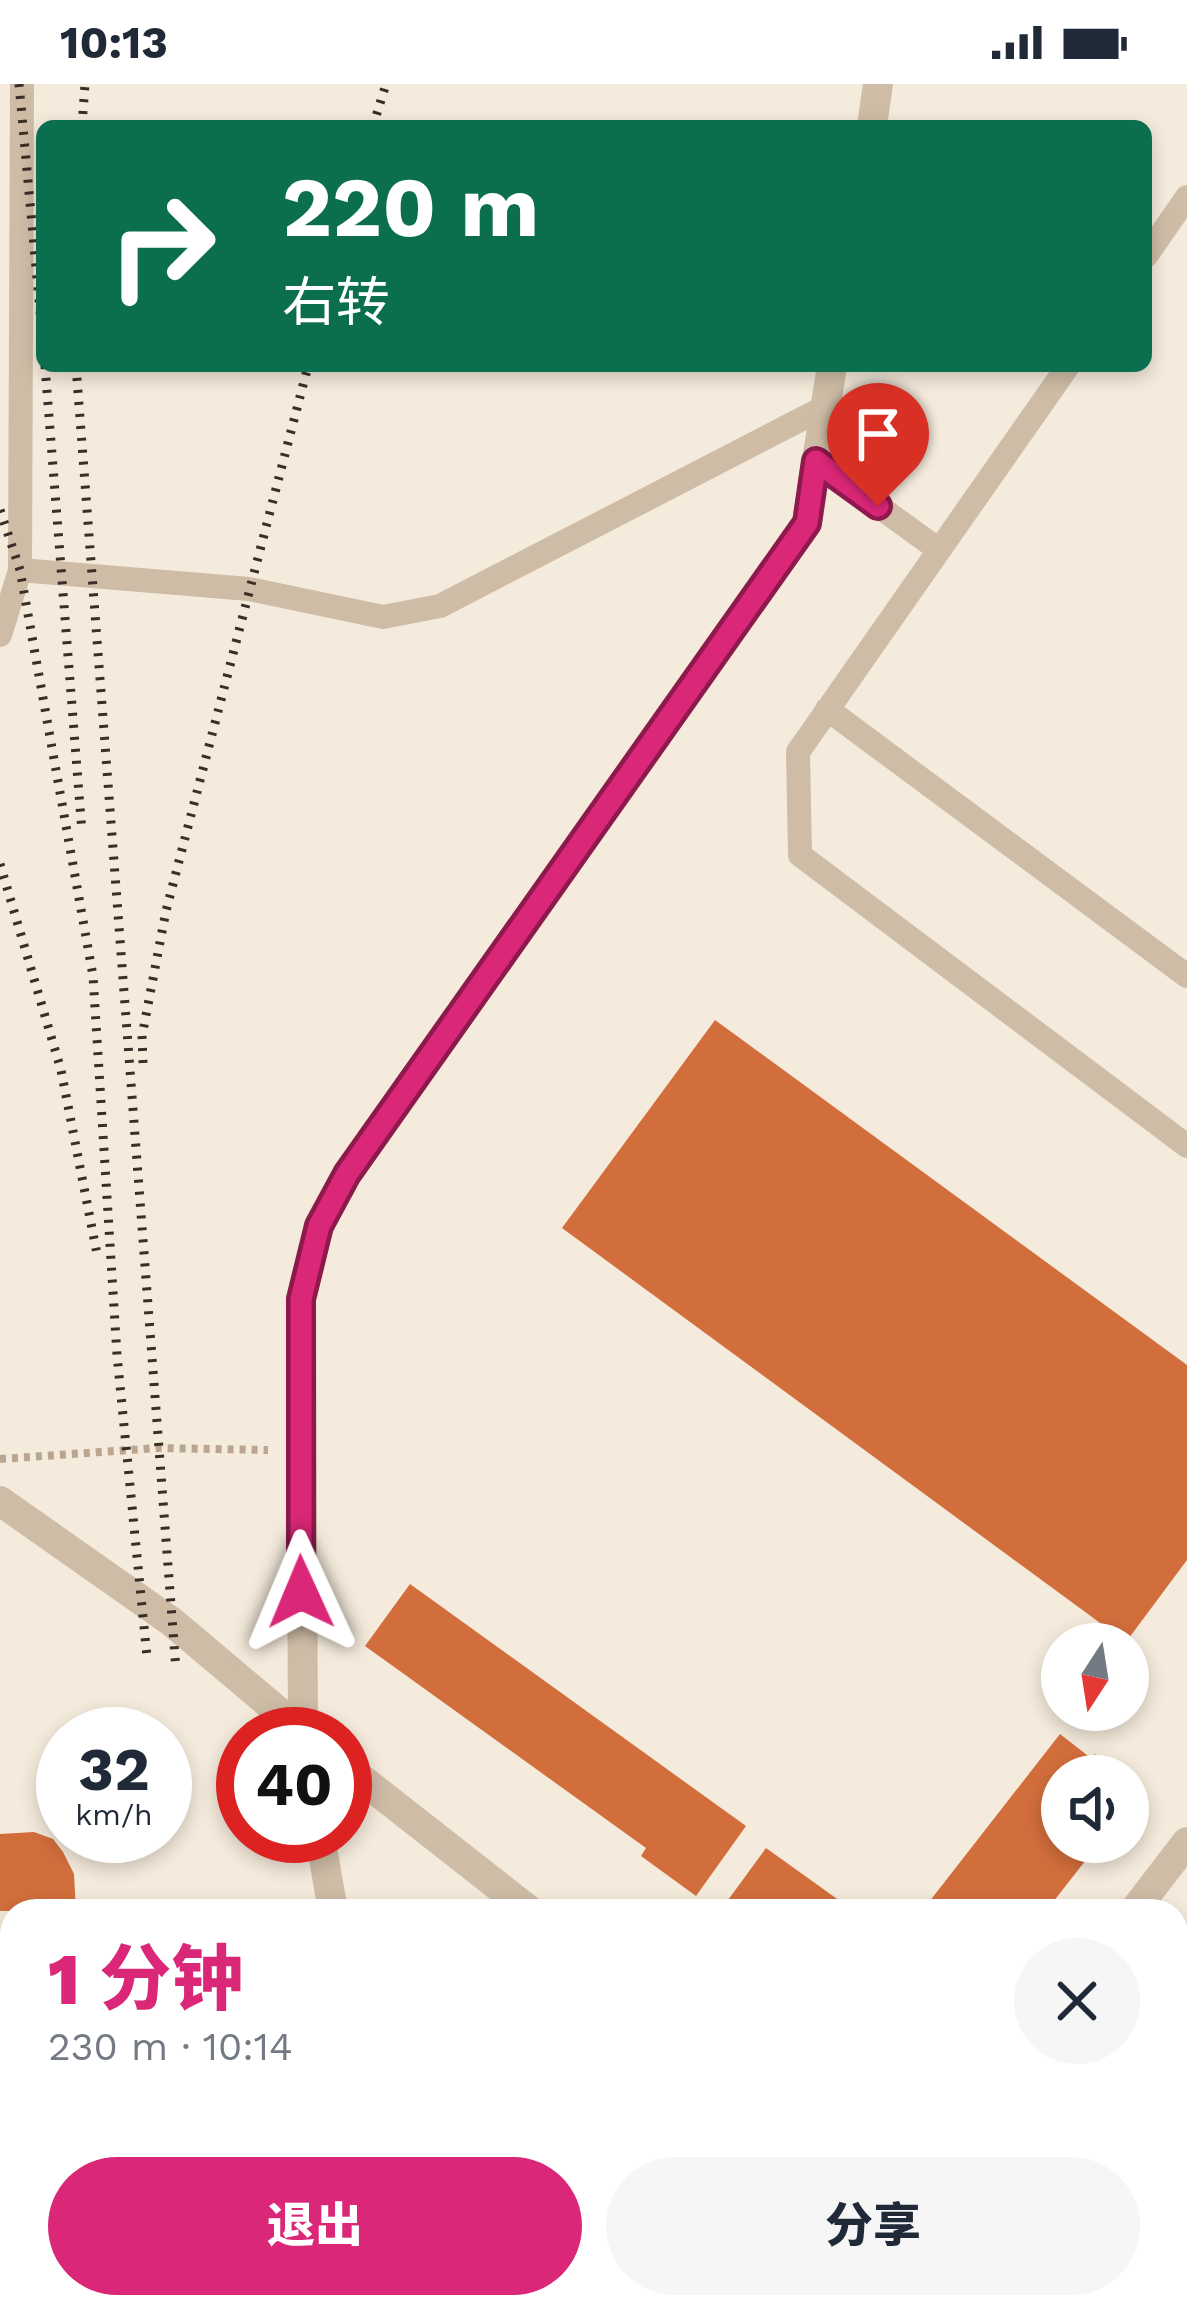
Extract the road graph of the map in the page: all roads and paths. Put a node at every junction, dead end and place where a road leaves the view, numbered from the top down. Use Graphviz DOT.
graph roads {
  1 [pos="878,84"];
  2 [pos="15,91"];
  3 [pos="873,120"];
  4 [pos="1187,197"];
  5 [pos="1152,247"];
  6 [pos="831,372"];
  7 [pos="1064,372"];
  8 [pos="825,407"];
  9 [pos="816,461"];
  10 [pos="939,550"];
  11 [pos="20,570"];
  12 [pos="2,620"];
  13 [pos="827,709"];
  14 [pos="1187,976"];
  15 [pos="1187,1146"];
  16 [pos="299,1451"];
  17 [pos="0,1459"];
  18 [pos="0,1501"];
  19 [pos="272,1707"];
  20 [pos="304,1707"];
  21 [pos="372,1787"];
  22 [pos="1187,1842"];
  23 [pos="325,1863"];
  24 [pos="331,1899"];
  25 [pos="515,1899"];
  26 [pos="1143,1899"];
  1 -- 3 [label="street"];
  2 -- 11 [label="lane"];
  4 -- 5 [label="lane"];
  6 -- 8 [label="street"];
  7 -- 10 [label="lane"];
  8 -- 9 [label="street"];
  8 -- 11 [label="lane"];
  9 -- 10 [label="lane"];
  9 -- 16 [label="street"];
  10 -- 13 [label="lane"];
  11 -- 12 [label="lane"];
  13 -- 14 [label="lane"];
  13 -- 15 [label="lane"];
  16 -- 17 [label="path"];
  16 -- 20 [label="street"];
  18 -- 19 [label="street"];
  21 -- 25 [label="street"];
  22 -- 26 [label="street"];
  23 -- 24 [label="street"];
}
